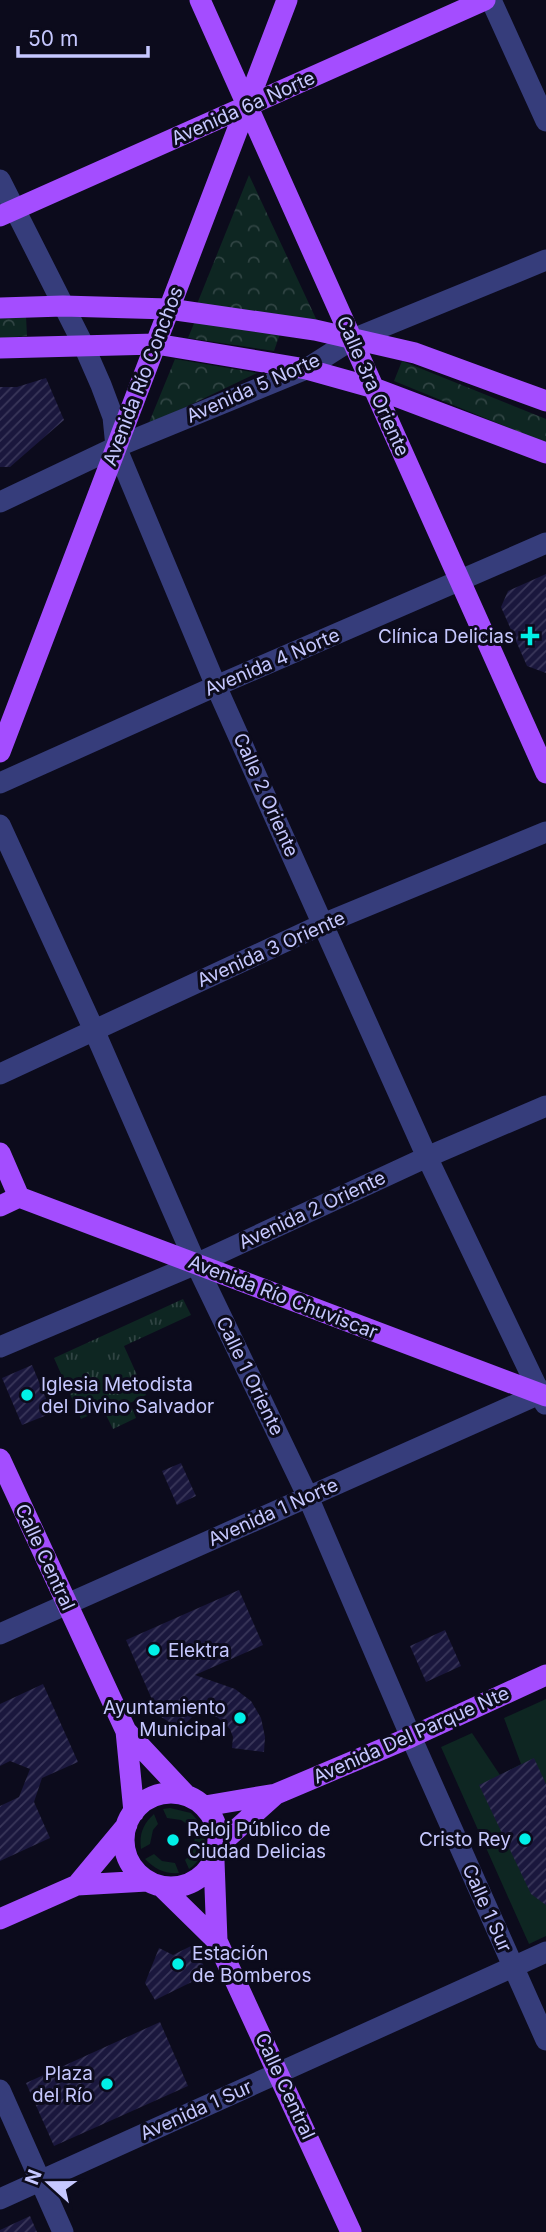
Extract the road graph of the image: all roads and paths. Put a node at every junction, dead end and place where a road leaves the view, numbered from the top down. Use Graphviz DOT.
graph roads {
  1 [pos="200,0"];
  2 [pos="286,0"];
  3 [pos="485,0"];
  4 [pos="491,0"];
  5 [pos="246,107"];
  6 [pos="546,121"];
  7 [pos="0,180"];
  8 [pos="7,213"];
  9 [pos="546,260"];
  10 [pos="63,306"];
  11 [pos="0,308"];
  12 [pos="169,309"];
  13 [pos="353,339"];
  14 [pos="83,344"];
  15 [pos="156,344"];
  16 [pos="0,348"];
  17 [pos="306,369"];
  18 [pos="374,388"];
  19 [pos="546,401"];
  20 [pos="116,447"];
  21 [pos="546,453"];
  22 [pos="0,502"];
  23 [pos="546,543"];
  24 [pos="460,581"];
  25 [pos="216,686"];
  26 [pos="0,752"];
  27 [pos="546,773"];
  28 [pos="0,783"];
  29 [pos="0,825"];
  30 [pos="546,832"];
  31 [pos="323,924"];
  32 [pos="94,1030"];
  33 [pos="0,1073"];
  34 [pos="546,1105"];
  35 [pos="0,1153"];
  36 [pos="427,1157"];
  37 [pos="10,1202"];
  38 [pos="196,1264"];
  39 [pos="0,1347"];
  40 [pos="544,1397"];
  41 [pos="0,1459"];
  42 [pos="308,1497"];
  43 [pos="67,1604"];
  44 [pos="0,1634"];
  45 [pos="546,1675"];
  46 [pos="127,1731"];
  47 [pos="411,1737"];
  48 [pos="276,1794"];
  49 [pos="186,1795"];
  50 [pos="205,1806"];
  51 [pos="130,1818"];
  52 [pos="216,1853"];
  53 [pos="155,1884"];
  54 [pos="77,1885"];
  55 [pos="0,1919"];
  56 [pos="217,1941"];
  57 [pos="546,1952"];
  58 [pos="513,1967"];
  59 [pos="546,2040"];
  60 [pos="278,2073"];
  61 [pos="0,2090"];
  62 [pos="39,2181"];
  63 [pos="0,2199"];
  64 [pos="63,2232"];
  65 [pos="351,2232"];
  1 -- 5 [label="main road, Calle 3ra Oriente"];
  2 -- 5 [label="main road, Avenida Río Conchos"];
  3 -- 5 [label="main road, Avenida 6a Norte"];
  4 -- 6 [label="street"];
  5 -- 8 [label="main road, Avenida 6a Norte"];
  5 -- 12 [label="main road, Avenida Río Conchos"];
  5 -- 13 [label="main road, Calle 3ra Oriente"];
  7 -- 8 [label="street, Calle 2 Oriente"];
  8 -- 10 [label="street, Calle 2 Oriente"];
  9 -- 13 [label="street, Avenida 5 Norte"];
  10 -- 11 [label="main road"];
  10 -- 12 [label="main road"];
  10 -- 14 [label="street, Calle 2 Oriente"];
  12 -- 13 [label="main road"];
  12 -- 15 [label="main road, Avenida Río Conchos"];
  13 -- 17 [label="street, Avenida 5 Norte"];
  13 -- 18 [label="main road, Calle 3ra Oriente"];
  13 -- 19 [label="main road"];
  14 -- 15 [label="main road"];
  14 -- 16 [label="main road"];
  14 -- 20 [label="street, Calle 2 Oriente"];
  15 -- 17 [label="main road"];
  15 -- 20 [label="main road, Avenida Río Conchos"];
  17 -- 18 [label="main road"];
  17 -- 20 [label="street, Avenida 5 Norte"];
  18 -- 21 [label="main road"];
  18 -- 24 [label="main road, Calle 3ra Oriente"];
  20 -- 22 [label="street, Avenida 5 Norte"];
  20 -- 25 [label="street, Calle 2 Oriente"];
  20 -- 26 [label="main road, Avenida Río Conchos"];
  23 -- 24 [label="street, Avenida 4 Norte"];
  24 -- 25 [label="street, Avenida 4 Norte"];
  24 -- 27 [label="main road, Calle 3ra Oriente"];
  25 -- 28 [label="street, Avenida 4 Norte"];
  25 -- 31 [label="street, Calle 2 Oriente"];
  29 -- 32 [label="street, Calle 1 Oriente"];
  30 -- 31 [label="street, Avenida 3 Oriente"];
  31 -- 32 [label="street, Avenida 3 Oriente"];
  31 -- 36 [label="street, Calle 2 Oriente"];
  32 -- 33 [label="street, Avenida 3 Oriente"];
  32 -- 38 [label="street, Calle 1 Oriente"];
  34 -- 36 [label="street, Avenida 2 Oriente"];
  35 -- 37 [label="main road"];
  36 -- 38 [label="street, Avenida 2 Oriente"];
  36 -- 40 [label="street, Calle 2 Oriente"];
  37 -- 38 [label="main road, Avenida Río Chuviscar"];
  38 -- 39 [label="street, Avenida 2 Oriente"];
  38 -- 40 [label="main road, Avenida Río Chuviscar"];
  38 -- 42 [label="street, Calle 1 Oriente"];
  40 -- 42 [label="street, Avenida 1 Norte"];
  41 -- 43 [label="main road, Calle Central"];
  42 -- 43 [label="street, Avenida 1 Norte"];
  42 -- 47 [label="street, Calle 1 Oriente"];
  43 -- 44 [label="street, Avenida 1 Norte"];
  43 -- 46 [label="main road, Calle Central"];
  45 -- 47 [label="main road, Avenida Del Parque Nte"];
  46 -- 49 [label="main road"];
  46 -- 51 [label="main road"];
  47 -- 48 [label="main road, Avenida Del Parque Nte"];
  47 -- 58 [label="street, Calle 1 Sur"];
  48 -- 50 [label="main road"];
  48 -- 52 [label="main road"];
  49 -- 50 [label="main road"];
  49 -- 51 [label="main road"];
  50 -- 52 [label="main road"];
  51 -- 53 [label="main road"];
  51 -- 54 [label="main road"];
  52 -- 53 [label="main road"];
  52 -- 56 [label="main road"];
  53 -- 54 [label="main road"];
  53 -- 56 [label="main road"];
  54 -- 55 [label="main road"];
  56 -- 60 [label="main road, Calle Central"];
  57 -- 58 [label="street, Avenida 1 Sur"];
  58 -- 59 [label="street, Calle 1 Sur"];
  58 -- 60 [label="street, Avenida 1 Sur"];
  60 -- 62 [label="street, Avenida 1 Sur"];
  60 -- 65 [label="main road, Calle Central"];
  61 -- 62 [label="street"];
  62 -- 63 [label="street, Avenida 1 Sur"];
  62 -- 64 [label="street"];
}
